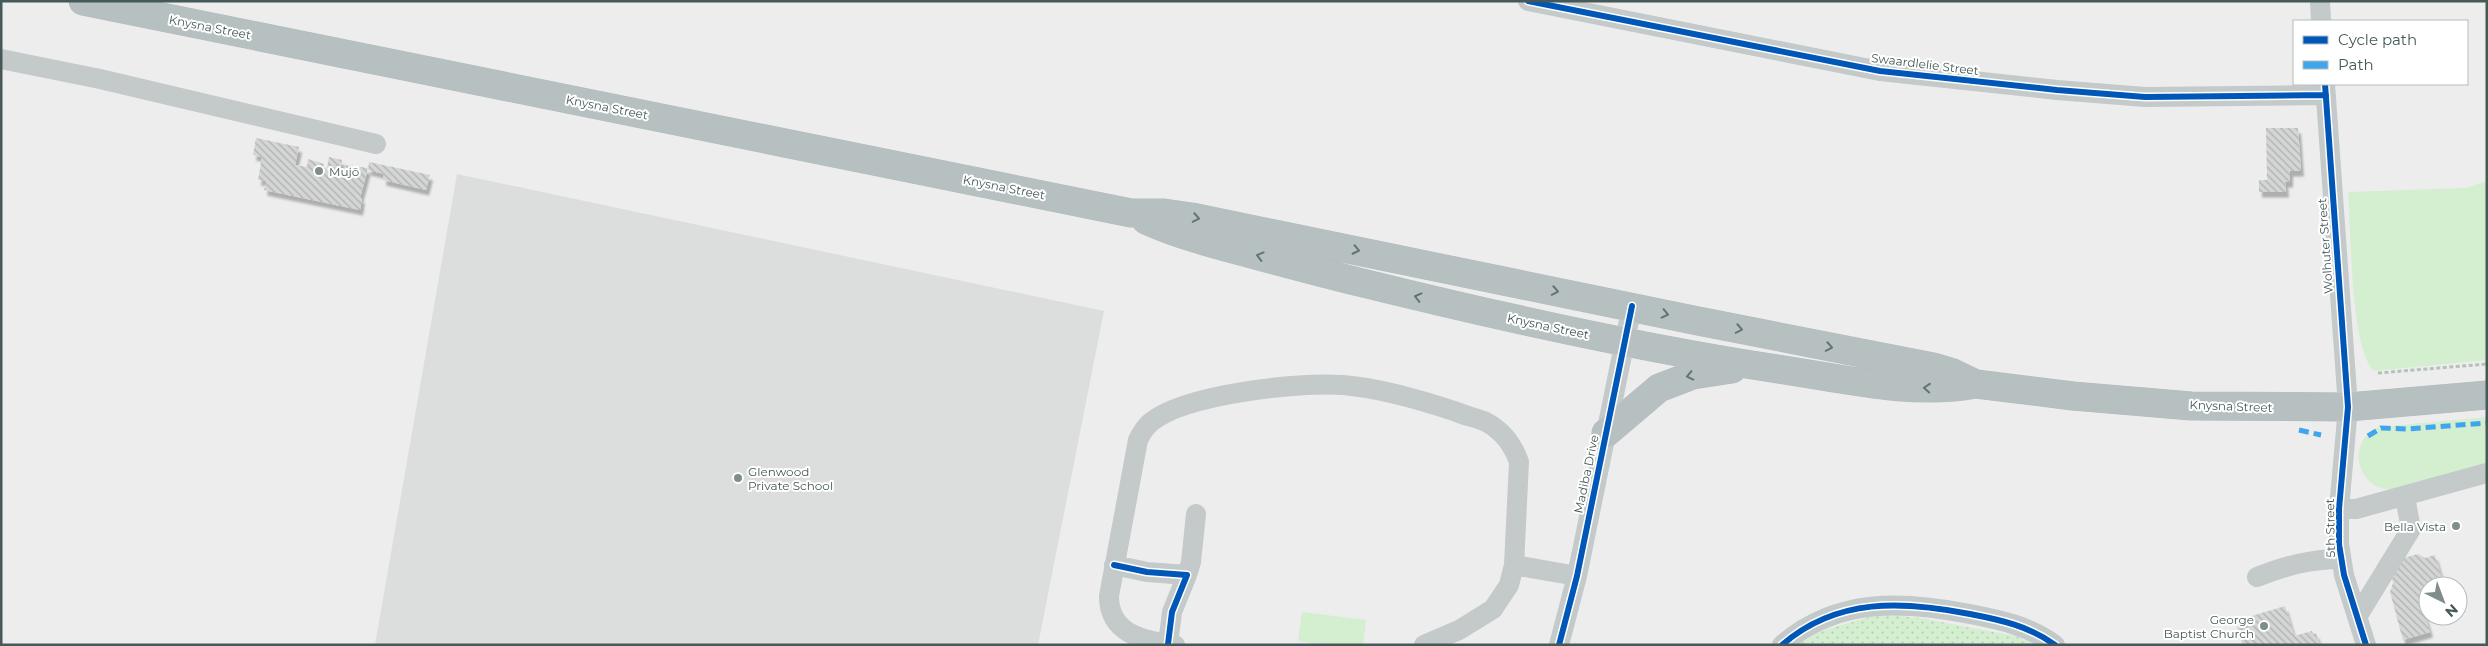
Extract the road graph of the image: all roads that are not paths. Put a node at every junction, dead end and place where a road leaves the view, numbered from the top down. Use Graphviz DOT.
graph roads {
  1 [pos="83,1"];
  2 [pos="1528,1"];
  3 [pos="2320,1"];
  4 [pos="2321,20"];
  5 [pos="1,59"];
  6 [pos="2326,90"];
  7 [pos="376,144"];
  8 [pos="1130,213"];
  9 [pos="1632,306"];
  10 [pos="1625,343"];
  11 [pos="1756,366"];
  12 [pos="1976,384"];
  13 [pos="2487,395"];
  14 [pos="2348,407"];
  15 [pos="1606,433"];
  16 [pos="2487,473"];
  17 [pos="2405,497"];
  18 [pos="2339,509"];
  19 [pos="1196,514"];
  20 [pos="2341,559"];
  21 [pos="1114,565"];
  22 [pos="1514,565"];
  23 [pos="1187,575"];
  24 [pos="1577,576"];
  25 [pos="2257,577"];
  26 [pos="2357,616"];
  27 [pos="1171,644"];
  28 [pos="1424,645"];
  29 [pos="1559,645"];
  30 [pos="1782,645"];
  31 [pos="2055,645"];
  32 [pos="2366,645"];
  1 -- 8 [label="highway, Knysna Street"];
  2 -- 6 [label="street, Swaardlelie Street"];
  3 -- 4 [label="street"];
  5 -- 7 [label="street"];
  6 -- 14 [label="street, Wolhuter Street"];
  8 -- 9 [label="highway, Knysna Street, one-way"];
  10 -- 8 [label="highway, Knysna Street, one-way"];
  9 -- 10 [label="street, Madiba Drive"];
  9 -- 12 [label="highway, Knysna Street, one-way"];
  10 -- 11 [label="highway, Knysna Street"];
  10 -- 15 [label="street, Madiba Drive"];
  12 -- 11 [label="highway, Knysna Street, one-way"];
  11 -- 15 [label="highway, one-way"];
  12 -- 14 [label="highway, Knysna Street"];
  13 -- 14 [label="highway, Knysna Street"];
  14 -- 18 [label="street, 5th Street"];
  15 -- 24 [label="street, Madiba Drive"];
  16 -- 17 [label="street"];
  17 -- 18 [label="street"];
  17 -- 26 [label="street"];
  18 -- 20 [label="street, 5th Street"];
  19 -- 23 [label="street"];
  20 -- 25 [label="street"];
  20 -- 26 [label="street, 5th Street"];
  21 -- 22 [label="street"];
  21 -- 23 [label="street"];
  21 -- 27 [label="street"];
  22 -- 24 [label="street"];
  22 -- 28 [label="street"];
  23 -- 27 [label="street"];
  24 -- 29 [label="street, Madiba Drive"];
  26 -- 32 [label="street, 5th Street"];
  30 -- 31 [label="street"];
}
